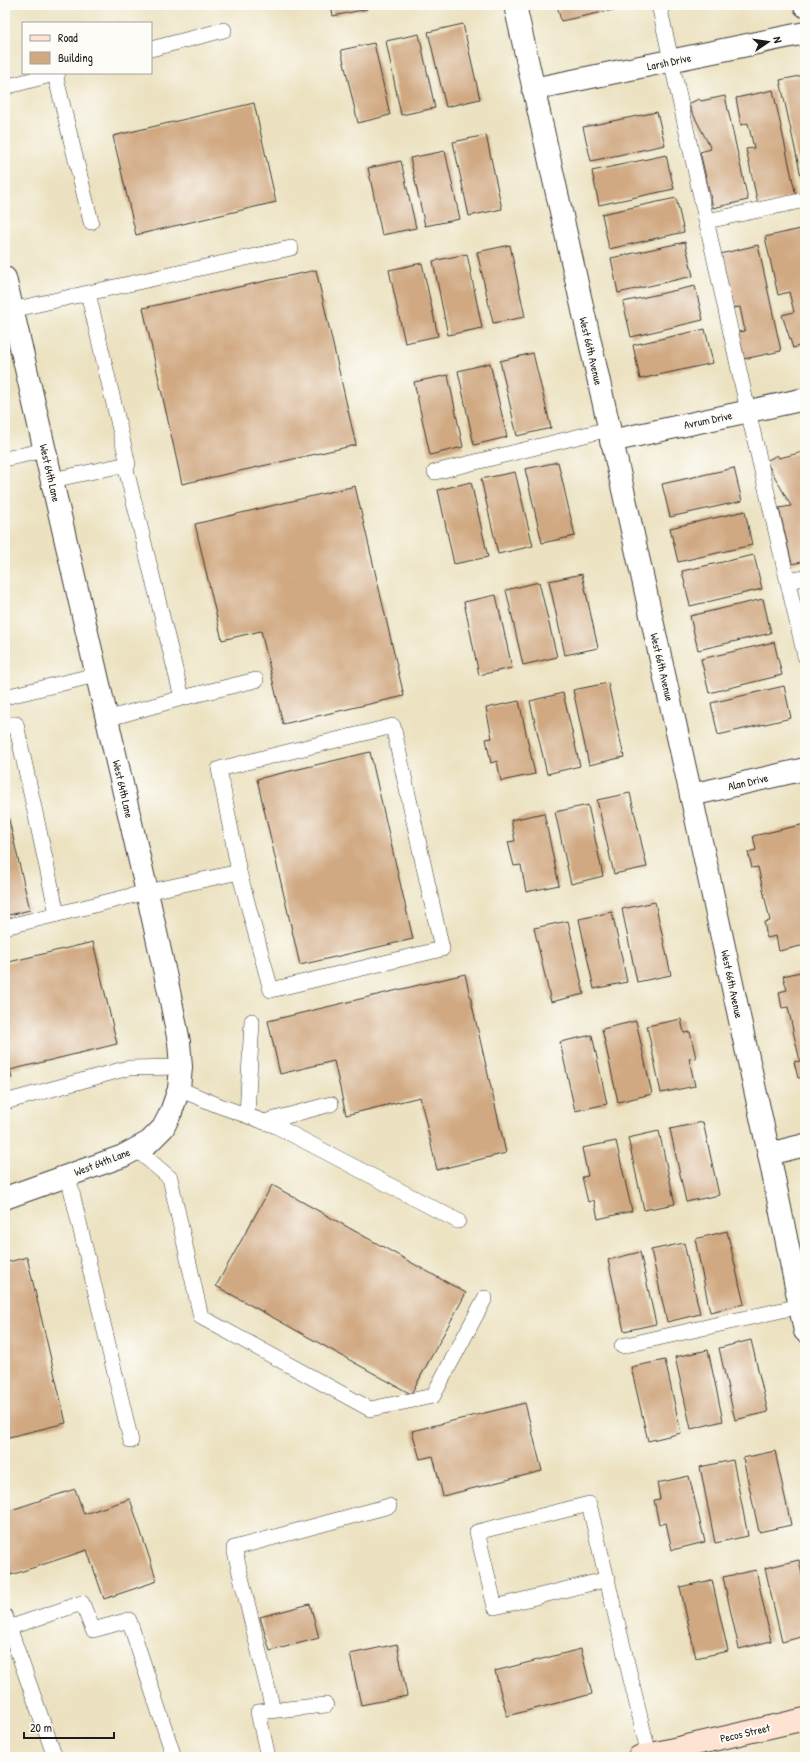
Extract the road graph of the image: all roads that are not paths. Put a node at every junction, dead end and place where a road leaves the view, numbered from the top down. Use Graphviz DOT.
graph roads {
  1 [pos="515,5"];
  2 [pos="659,5"];
  3 [pos="224,30"];
  4 [pos="805,33"];
  5 [pos="152,49"];
  6 [pos="671,62"];
  7 [pos="52,74"];
  8 [pos="56,74"];
  9 [pos="5,86"];
  10 [pos="533,89"];
  11 [pos="805,200"];
  12 [pos="707,221"];
  13 [pos="91,222"];
  14 [pos="291,248"];
  15 [pos="5,278"];
  16 [pos="88,293"];
  17 [pos="12,310"];
  18 [pos="805,399"];
  19 [pos="748,412"];
  20 [pos="610,435"];
  21 [pos="45,450"];
  22 [pos="5,460"];
  23 [pos="125,465"];
  24 [pos="435,472"];
  25 [pos="52,480"];
  26 [pos="805,578"];
  27 [pos="788,582"];
  28 [pos="805,656"];
  29 [pos="96,675"];
  30 [pos="256,680"];
  31 [pos="5,696"];
  32 [pos="182,698"];
  33 [pos="106,719"];
  34 [pos="5,726"];
  35 [pos="805,769"];
  36 [pos="691,795"];
  37 [pos="239,872"];
  38 [pos="147,892"];
  39 [pos="56,914"];
  40 [pos="5,927"];
  41 [pos="252,1021"];
  42 [pos="181,1067"];
  43 [pos="179,1089"];
  44 [pos="5,1102"];
  45 [pos="331,1104"];
  46 [pos="247,1115"];
  47 [pos="264,1122"];
  48 [pos="805,1145"];
  49 [pos="136,1149"];
  50 [pos="769,1154"];
  51 [pos="68,1176"];
  52 [pos="5,1198"];
  53 [pos="458,1221"];
  54 [pos="800,1292"];
  55 [pos="485,1298"];
  56 [pos="805,1331"];
  57 [pos="622,1346"];
  58 [pos="131,1441"];
  59 [pos="389,1506"];
  60 [pos="608,1579"];
  61 [pos="6,1624"];
  62 [pos="326,1705"];
  63 [pos="273,1710"];
  64 [pos="805,1720"];
  65 [pos="644,1756"];
  66 [pos="55,1757"];
  67 [pos="174,1757"];
  68 [pos="268,1757"];
  1 -- 10 [label="street, West 66th Avenue"];
  2 -- 6 [label="lane"];
  3 -- 5 [label="lane"];
  4 -- 6 [label="street, Larsh Drive"];
  6 -- 10 [label="street, Larsh Drive"];
  6 -- 12 [label="lane"];
  7 -- 9 [label="lane"];
  8 -- 13 [label="lane"];
  10 -- 20 [label="street, West 66th Avenue"];
  11 -- 12 [label="lane"];
  12 -- 19 [label="lane"];
  14 -- 16 [label="lane"];
  15 -- 17 [label="street, West 64th Lane"];
  16 -- 17 [label="lane"];
  16 -- 23 [label="lane"];
  17 -- 21 [label="street, West 64th Lane"];
  18 -- 19 [label="street, Avrum Drive"];
  19 -- 20 [label="street, Avrum Drive"];
  19 -- 27 [label="lane"];
  20 -- 24 [label="lane"];
  20 -- 36 [label="street, West 66th Avenue"];
  21 -- 22 [label="lane"];
  21 -- 25 [label="street, West 64th Lane"];
  23 -- 25 [label="lane"];
  23 -- 32 [label="lane"];
  25 -- 29 [label="street, West 64th Lane"];
  26 -- 27 [label="lane"];
  27 -- 28 [label="lane"];
  29 -- 31 [label="lane"];
  29 -- 33 [label="street, West 64th Lane"];
  30 -- 32 [label="lane"];
  32 -- 33 [label="lane"];
  33 -- 38 [label="street, West 64th Lane"];
  34 -- 39 [label="lane"];
  35 -- 36 [label="street, Alan Drive"];
  36 -- 50 [label="street, West 66th Avenue"];
  37 -- 37 [label="lane"];
  37 -- 38 [label="lane"];
  38 -- 39 [label="lane"];
  38 -- 42 [label="street, West 64th Lane"];
  39 -- 40 [label="lane"];
  41 -- 46 [label="lane"];
  42 -- 43 [label="street, West 64th Lane"];
  42 -- 44 [label="lane"];
  43 -- 46 [label="lane"];
  43 -- 49 [label="street, West 64th Lane"];
  45 -- 47 [label="lane"];
  46 -- 47 [label="lane"];
  47 -- 53 [label="lane"];
  48 -- 50 [label="street"];
  49 -- 51 [label="street, West 64th Lane"];
  49 -- 55 [label="lane"];
  50 -- 54 [label="street, West 66th Avenue"];
  51 -- 52 [label="street, West 64th Lane"];
  51 -- 58 [label="lane"];
  54 -- 56 [label="street, West 66th Avenue"];
  54 -- 57 [label="lane"];
  59 -- 63 [label="lane"];
  60 -- 60 [label="lane"];
  60 -- 65 [label="lane"];
  61 -- 66 [label="lane"];
  61 -- 67 [label="lane"];
  62 -- 63 [label="lane"];
  63 -- 68 [label="lane"];
  64 -- 65 [label="main road, Pecos Street"];
}
